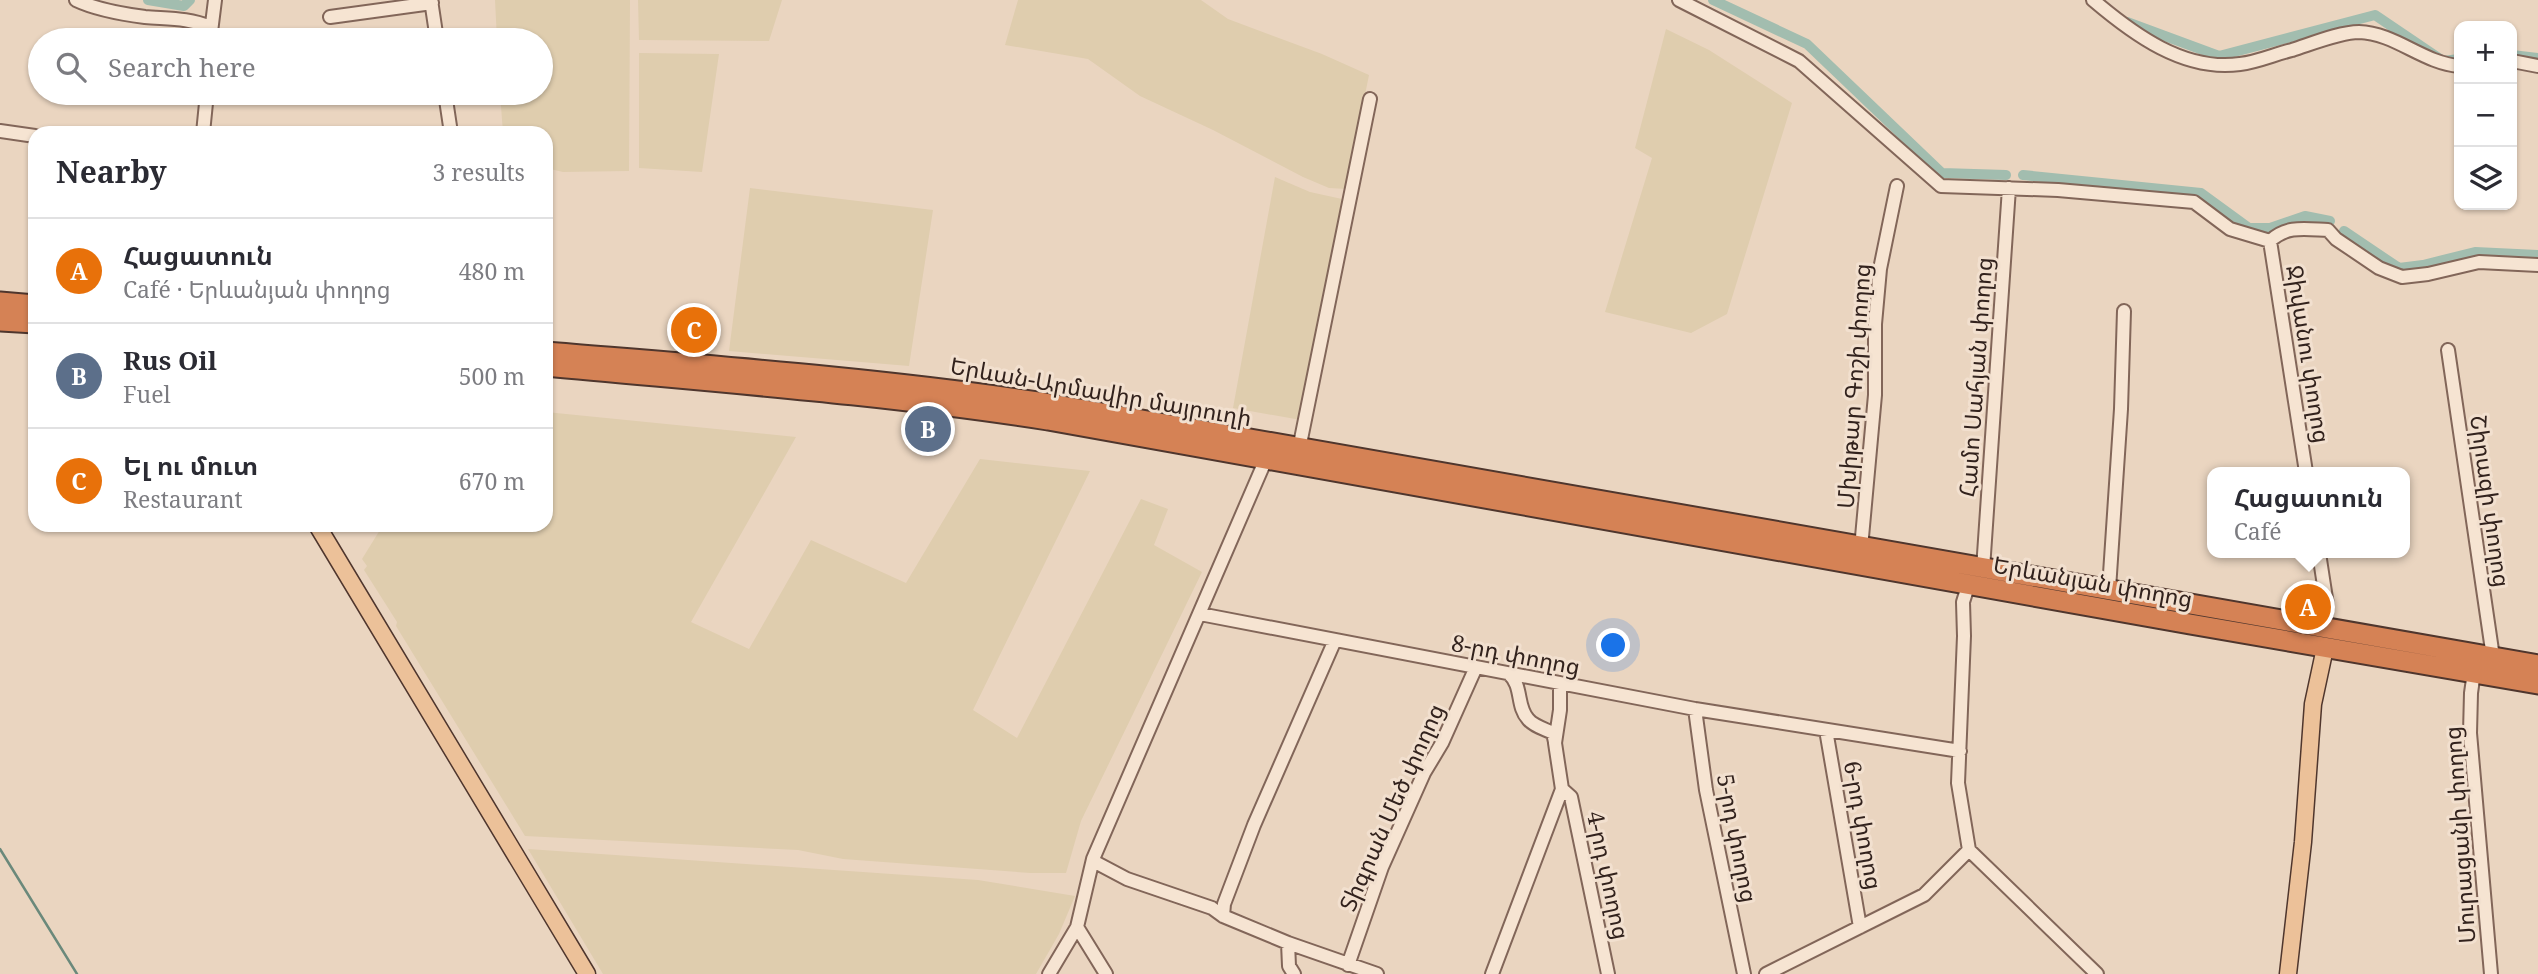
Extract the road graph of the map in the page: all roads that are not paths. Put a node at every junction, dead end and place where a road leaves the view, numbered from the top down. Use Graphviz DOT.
graph roads {
  1 [pos="76,0"];
  2 [pos="215,0"];
  3 [pos="1679,0"];
  4 [pos="2093,0"];
  5 [pos="431,1"];
  6 [pos="330,17"];
  7 [pos="203,28"];
  8 [pos="211,28"];
  9 [pos="435,28"];
  10 [pos="2517,62"];
  11 [pos="2454,66"];
  12 [pos="2538,66"];
  13 [pos="1370,99"];
  14 [pos="206,105"];
  15 [pos="447,105"];
  16 [pos="204,126"];
  17 [pos="450,126"];
  18 [pos="0,131"];
  19 [pos="28,135"];
  20 [pos="1896,186"];
  21 [pos="2009,188"];
  22 [pos="2270,241"];
  23 [pos="2538,265"];
  24 [pos="0,302"];
  25 [pos="28,304"];
  26 [pos="2124,311"];
  27 [pos="0,321"];
  28 [pos="28,323"];
  29 [pos="2448,350"];
  30 [pos="553,359"];
  31 [pos="553,359"];
  32 [pos="1299,449"];
  33 [pos="1266,458"];
  34 [pos="2305,467"];
  35 [pos="1641,517"];
  36 [pos="321,532"];
  37 [pos="1861,548"];
  38 [pos="2320,558"];
  39 [pos="1983,569"];
  40 [pos="1969,583"];
  41 [pos="2109,589"];
  42 [pos="1200,614"];
  43 [pos="2208,617"];
  44 [pos="2323,628"];
  45 [pos="1335,640"];
  46 [pos="2325,648"];
  47 [pos="2493,657"];
  48 [pos="2538,665"];
  49 [pos="1476,667"];
  50 [pos="2474,672"];
  51 [pos="1509,674"];
  52 [pos="1560,684"];
  53 [pos="2538,684"];
  54 [pos="1695,709"];
  55 [pos="1826,730"];
  56 [pos="1555,743"];
  57 [pos="1960,751"];
  58 [pos="1562,789"];
  59 [pos="1969,850"];
  60 [pos="1093,860"];
  61 [pos="1223,916"];
  62 [pos="1077,927"];
  63 [pos="1860,927"];
  64 [pos="1288,943"];
  65 [pos="1348,965"];
  66 [pos="587,974"];
  67 [pos="1048,974"];
  68 [pos="1106,974"];
  69 [pos="1294,974"];
  70 [pos="1377,974"];
  71 [pos="1492,974"];
  72 [pos="1608,974"];
  73 [pos="1744,974"];
  74 [pos="1766,974"];
  75 [pos="2096,974"];
  76 [pos="2288,974"];
  77 [pos="2491,974"];
  1 -- 7 [label="street"];
  2 -- 8 [label="street"];
  3 -- 21 [label="street"];
  4 -- 11 [label="street"];
  5 -- 6 [label="street"];
  5 -- 9 [label="street"];
  10 -- 12 [label="street"];
  13 -- 32 [label="street"];
  14 -- 16 [label="street"];
  15 -- 17 [label="street"];
  18 -- 19 [label="street"];
  20 -- 37 [label="street, Մխիթար Գոշի փողոց"];
  21 -- 22 [label="street"];
  21 -- 39 [label="street, Համո Սահյան փողոց"];
  22 -- 23 [label="street"];
  22 -- 34 [label="street, Ջիվանու փողոց"];
  24 -- 25 [label="highway"];
  26 -- 41 [label="street"];
  27 -- 28 [label="highway"];
  29 -- 47 [label="street, Շիրազի փողոց"];
  30 -- 32 [label="highway, Երևան-Արմավիր մայրուղի"];
  31 -- 33 [label="highway, Երևան-Արմավիր մայրուղի"];
  32 -- 35 [label="highway, Երևան-Արմավիր մայրուղի"];
  33 -- 35 [label="highway, Երևան-Արմավիր մայրուղի"];
  33 -- 42 [label="street"];
  35 -- 37 [label="highway, Երևանյան փողոց"];
  35 -- 40 [label="highway, Երևանյան փողոց"];
  36 -- 66 [label="main road"];
  37 -- 39 [label="highway, Երևանյան փողոց"];
  38 -- 44 [label="street"];
  39 -- 41 [label="highway, Երևանյան փողոց"];
  40 -- 43 [label="highway, Երևանյան փողոց"];
  40 -- 57 [label="street"];
  41 -- 43 [label="highway, Երևանյան փողոց"];
  42 -- 45 [label="street, 8-րդ փողոց"];
  42 -- 60 [label="street"];
  43 -- 44 [label="highway, Երևանյան փողոց"];
  43 -- 46 [label="highway, Երևանյան փողոց"];
  44 -- 47 [label="highway, Երևանյան փողոց"];
  45 -- 49 [label="street, 8-րդ փողոց"];
  45 -- 61 [label="street"];
  46 -- 50 [label="highway, Երևանյան փողոց"];
  46 -- 76 [label="main road"];
  47 -- 48 [label="highway, Երևանյան փողոց"];
  49 -- 51 [label="street, 8-րդ փողոց"];
  49 -- 65 [label="street, Տիգրան Մեծ փողոց"];
  50 -- 53 [label="highway, Երևանյան փողոց"];
  50 -- 77 [label="street, Մուրացանի փողոց"];
  51 -- 52 [label="street, 8-րդ փողոց"];
  51 -- 56 [label="street"];
  52 -- 54 [label="street, 8-րդ փողոց"];
  52 -- 56 [label="street"];
  54 -- 55 [label="street, 8-րդ փողոց"];
  54 -- 73 [label="street, 5-րդ փողոց"];
  55 -- 57 [label="street, 8-րդ փողոց"];
  55 -- 63 [label="street, 6-րդ փողոց"];
  56 -- 58 [label="street"];
  57 -- 59 [label="street"];
  58 -- 71 [label="street"];
  58 -- 72 [label="street, 4-րդ փողոց"];
  59 -- 63 [label="street"];
  59 -- 75 [label="street"];
  60 -- 61 [label="street"];
  60 -- 62 [label="street"];
  61 -- 64 [label="street"];
  62 -- 67 [label="street"];
  62 -- 68 [label="street"];
  63 -- 74 [label="street"];
  64 -- 65 [label="street"];
  64 -- 69 [label="street"];
  65 -- 70 [label="street"];
}
